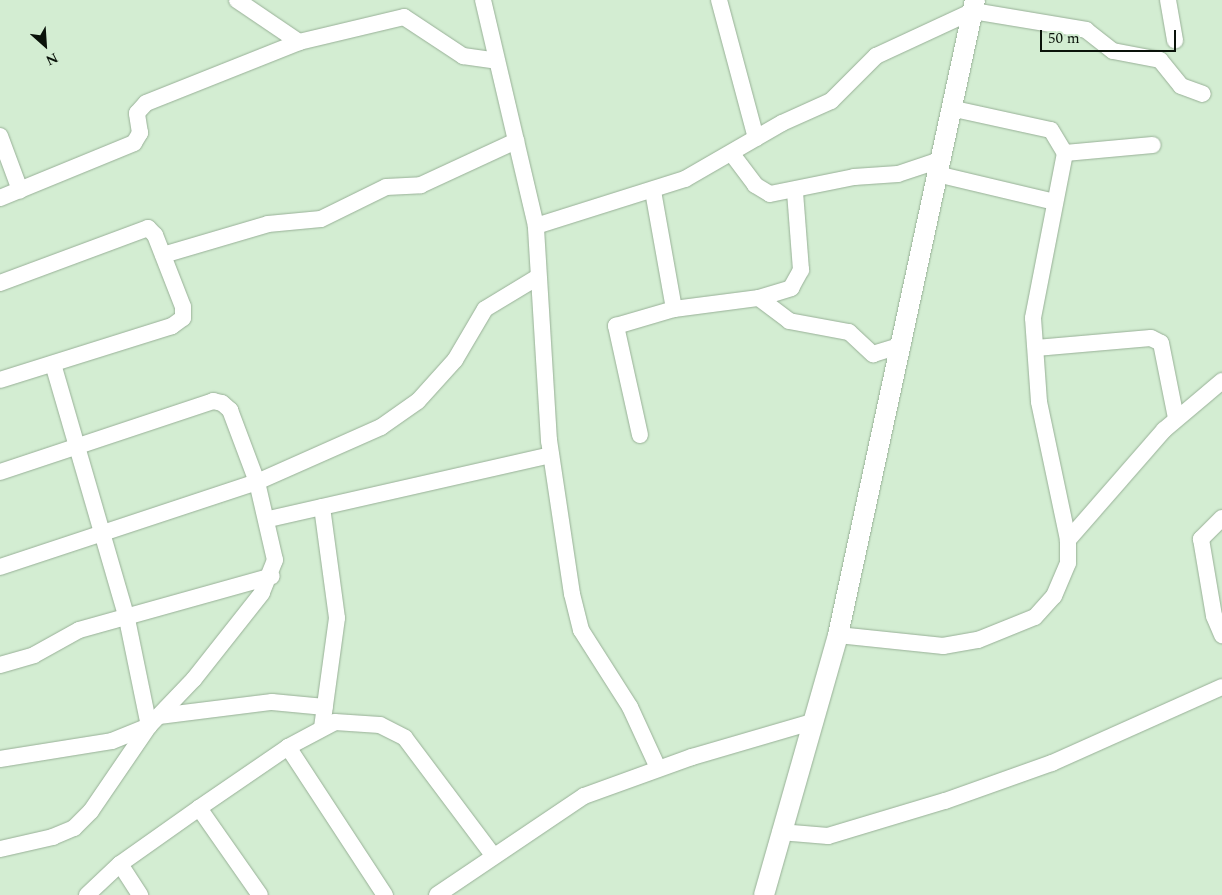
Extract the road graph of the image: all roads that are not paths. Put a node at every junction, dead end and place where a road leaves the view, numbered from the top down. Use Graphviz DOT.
graph roads {
  1 [pos="264,0"];
  2 [pos="483,0"];
  3 [pos="719,0"];
  4 [pos="1168,0"];
  5 [pos="243,4"];
  6 [pos="974,6"];
  7 [pos="1175,40"];
  8 [pos="299,42"];
  9 [pos="497,61"];
  10 [pos="1203,94"];
  11 [pos="950,108"];
  12 [pos="0,136"];
  13 [pos="756,138"];
  14 [pos="516,141"];
  15 [pos="1153,145"];
  16 [pos="732,154"];
  17 [pos="1065,154"];
  18 [pos="942,167"];
  19 [pos="20,190"];
  20 [pos="654,191"];
  21 [pos="795,192"];
  22 [pos="0,198"];
  23 [pos="1055,202"];
  24 [pos="536,226"];
  25 [pos="163,255"];
  26 [pos="538,277"];
  27 [pos="0,283"];
  28 [pos="760,298"];
  29 [pos="674,309"];
  30 [pos="903,345"];
  31 [pos="1036,348"];
  32 [pos="53,364"];
  33 [pos="0,380"];
  34 [pos="1222,381"];
  35 [pos="1176,418"];
  36 [pos="640,435"];
  37 [pos="76,446"];
  38 [pos="551,455"];
  39 [pos="0,472"];
  40 [pos="257,482"];
  41 [pos="322,507"];
  42 [pos="1222,518"];
  43 [pos="269,519"];
  44 [pos="102,534"];
  45 [pos="1068,540"];
  46 [pos="0,568"];
  47 [pos="272,576"];
  48 [pos="127,618"];
  49 [pos="838,635"];
  50 [pos="1222,635"];
  51 [pos="0,665"];
  52 [pos="1222,687"];
  53 [pos="326,707"];
  54 [pos="154,721"];
  55 [pos="815,721"];
  56 [pos="322,728"];
  57 [pos="288,747"];
  58 [pos="0,759"];
  59 [pos="658,768"];
  60 [pos="199,808"];
  61 [pos="780,832"];
  62 [pos="0,849"];
  63 [pos="493,855"];
  64 [pos="120,864"];
  65 [pos="87,895"];
  66 [pos="140,895"];
  67 [pos="260,895"];
  68 [pos="385,895"];
  69 [pos="437,895"];
  70 [pos="764,895"];
  1 -- 5 [label="street"];
  2 -- 9 [label="street"];
  3 -- 13 [label="street"];
  4 -- 7 [label="street"];
  5 -- 8 [label="street"];
  6 -- 10 [label="street"];
  6 -- 11 [label="street"];
  6 -- 13 [label="street"];
  8 -- 9 [label="street"];
  8 -- 19 [label="street"];
  9 -- 14 [label="street"];
  11 -- 17 [label="street"];
  11 -- 18 [label="street"];
  12 -- 19 [label="street"];
  13 -- 16 [label="street"];
  14 -- 24 [label="street"];
  14 -- 25 [label="street"];
  15 -- 17 [label="street"];
  16 -- 20 [label="street"];
  16 -- 21 [label="street"];
  17 -- 23 [label="street"];
  18 -- 21 [label="street"];
  18 -- 23 [label="street"];
  18 -- 30 [label="street"];
  19 -- 22 [label="street"];
  20 -- 24 [label="street"];
  20 -- 29 [label="street"];
  21 -- 28 [label="street"];
  23 -- 31 [label="street"];
  24 -- 26 [label="street"];
  25 -- 27 [label="street"];
  25 -- 32 [label="street"];
  26 -- 38 [label="street"];
  26 -- 40 [label="street"];
  28 -- 29 [label="street"];
  28 -- 30 [label="street"];
  29 -- 36 [label="street"];
  30 -- 49 [label="street"];
  31 -- 35 [label="street"];
  31 -- 45 [label="street"];
  32 -- 33 [label="street"];
  32 -- 37 [label="street"];
  34 -- 35 [label="street"];
  35 -- 45 [label="street"];
  37 -- 39 [label="street"];
  37 -- 40 [label="street"];
  37 -- 44 [label="street"];
  38 -- 41 [label="street"];
  38 -- 59 [label="street"];
  40 -- 43 [label="street"];
  40 -- 44 [label="street"];
  41 -- 43 [label="street"];
  41 -- 53 [label="street"];
  42 -- 50 [label="street"];
  43 -- 47 [label="street"];
  44 -- 46 [label="street"];
  44 -- 48 [label="street"];
  45 -- 49 [label="street"];
  47 -- 48 [label="street"];
  47 -- 54 [label="street"];
  48 -- 51 [label="street"];
  48 -- 54 [label="street"];
  49 -- 55 [label="street"];
  52 -- 61 [label="street"];
  53 -- 54 [label="street"];
  53 -- 56 [label="street"];
  54 -- 58 [label="street"];
  54 -- 62 [label="street"];
  55 -- 59 [label="street"];
  55 -- 61 [label="street"];
  56 -- 57 [label="street"];
  56 -- 63 [label="street"];
  57 -- 60 [label="street"];
  57 -- 68 [label="street"];
  59 -- 63 [label="street"];
  60 -- 64 [label="street"];
  60 -- 67 [label="street"];
  61 -- 70 [label="street"];
  63 -- 69 [label="street"];
  64 -- 65 [label="street"];
  64 -- 66 [label="street"];
}
